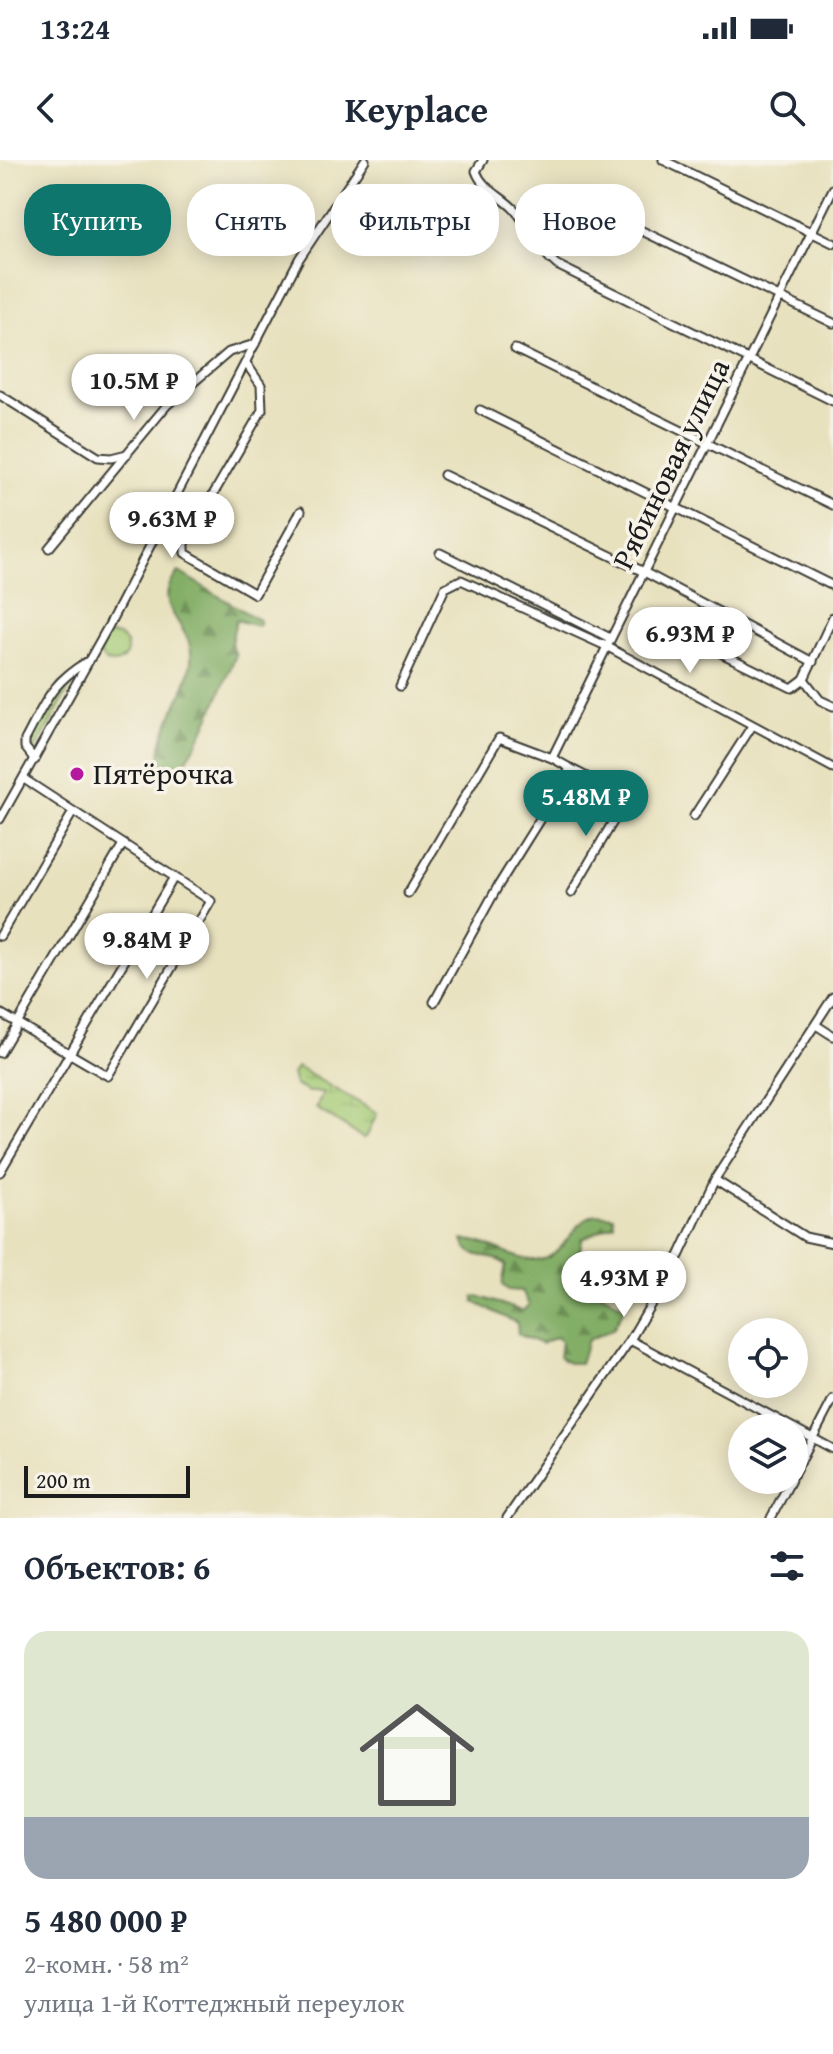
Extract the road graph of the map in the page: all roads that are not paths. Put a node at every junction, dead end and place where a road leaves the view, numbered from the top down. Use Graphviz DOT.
graph roads {
  1 [pos="365,160"];
  2 [pos="483,160"];
  3 [pos="663,160"];
  4 [pos="833,189"];
  5 [pos="645,232"];
  6 [pos="813,233"];
  7 [pos="833,243"];
  8 [pos="780,297"];
  9 [pos="833,323"];
  10 [pos="255,344"];
  11 [pos="515,349"];
  12 [pos="749,359"];
  13 [pos="246,363"];
  14 [pos="0,395"];
  15 [pos="833,401"];
  16 [pos="480,410"];
  17 [pos="707,443"];
  18 [pos="127,454"];
  19 [pos="444,475"];
  20 [pos="833,505"];
  21 [pos="673,507"];
  22 [pos="301,511"];
  23 [pos="49,548"];
  24 [pos="440,553"];
  25 [pos="644,572"];
  26 [pos="833,586"];
  27 [pos="833,617"];
  28 [pos="680,633"];
  29 [pos="610,638"];
  30 [pos="606,646"];
  31 [pos="89,660"];
  32 [pos="813,662"];
  33 [pos="804,679"];
  34 [pos="400,686"];
  35 [pos="833,706"];
  36 [pos="752,726"];
  37 [pos="552,758"];
  38 [pos="35,760"];
  39 [pos="570,768"];
  40 [pos="833,768"];
  41 [pos="24,779"];
  42 [pos="73,812"];
  43 [pos="694,816"];
  44 [pos="0,819"];
  45 [pos="123,844"];
  46 [pos="174,877"];
  47 [pos="408,893"];
  48 [pos="571,893"];
  49 [pos="0,936"];
  50 [pos="833,997"];
  51 [pos="434,1002"];
  52 [pos="0,1013"];
  53 [pos="18,1023"];
  54 [pos="816,1025"];
  55 [pos="833,1036"];
  56 [pos="0,1053"];
  57 [pos="70,1054"];
  58 [pos="0,1172"];
  59 [pos="715,1180"];
  60 [pos="833,1243"];
  61 [pos="630,1340"];
  62 [pos="833,1399"];
  63 [pos="768,1414"];
  64 [pos="808,1435"];
  65 [pos="813,1438"];
  66 [pos="808,1447"];
  67 [pos="833,1449"];
  68 [pos="784,1494"];
  69 [pos="507,1518"];
  70 [pos="771,1518"];
  1 -- 10 [label="street"];
  2 -- 12 [label="street"];
  3 -- 6 [label="street"];
  4 -- 6 [label="street, Рябиновая улица"];
  5 -- 8 [label="street"];
  6 -- 7 [label="street"];
  6 -- 8 [label="street, Рябиновая улица"];
  8 -- 9 [label="street"];
  8 -- 12 [label="street, Рябиновая улица"];
  10 -- 13 [label="street"];
  10 -- 18 [label="street"];
  11 -- 17 [label="street"];
  12 -- 15 [label="street"];
  12 -- 17 [label="street, Рябиновая улица"];
  13 -- 22 [label="street"];
  13 -- 31 [label="street"];
  14 -- 18 [label="street"];
  16 -- 21 [label="street"];
  17 -- 20 [label="street"];
  17 -- 21 [label="street, Рябиновая улица"];
  18 -- 23 [label="street"];
  19 -- 25 [label="street"];
  21 -- 25 [label="street, Рябиновая улица"];
  21 -- 26 [label="street"];
  24 -- 29 [label="street"];
  25 -- 29 [label="street, Рябиновая улица"];
  25 -- 32 [label="street"];
  27 -- 32 [label="street"];
  28 -- 33 [label="street"];
  29 -- 30 [label="street, Рябиновая улица"];
  30 -- 34 [label="street"];
  30 -- 36 [label="street"];
  30 -- 37 [label="street, Рябиновая улица"];
  31 -- 38 [label="street"];
  31 -- 38 [label="street"];
  32 -- 33 [label="street"];
  33 -- 35 [label="street"];
  36 -- 40 [label="street"];
  36 -- 43 [label="street"];
  37 -- 39 [label="street"];
  37 -- 47 [label="street"];
  38 -- 41 [label="street"];
  39 -- 48 [label="street"];
  39 -- 51 [label="street"];
  41 -- 42 [label="street"];
  41 -- 44 [label="street"];
  42 -- 45 [label="street"];
  42 -- 49 [label="street"];
  45 -- 46 [label="street"];
  45 -- 53 [label="street"];
  46 -- 57 [label="street"];
  46 -- 57 [label="street"];
  50 -- 54 [label="street"];
  52 -- 53 [label="street"];
  53 -- 56 [label="street"];
  53 -- 57 [label="street"];
  54 -- 55 [label="street"];
  54 -- 59 [label="street"];
  57 -- 58 [label="street"];
  59 -- 60 [label="street"];
  59 -- 61 [label="street"];
  61 -- 63 [label="street"];
  61 -- 69 [label="street"];
  62 -- 65 [label="street"];
  64 -- 65 [label="street"];
  65 -- 66 [label="street"];
  65 -- 67 [label="street"];
  68 -- 70 [label="street"];
}
